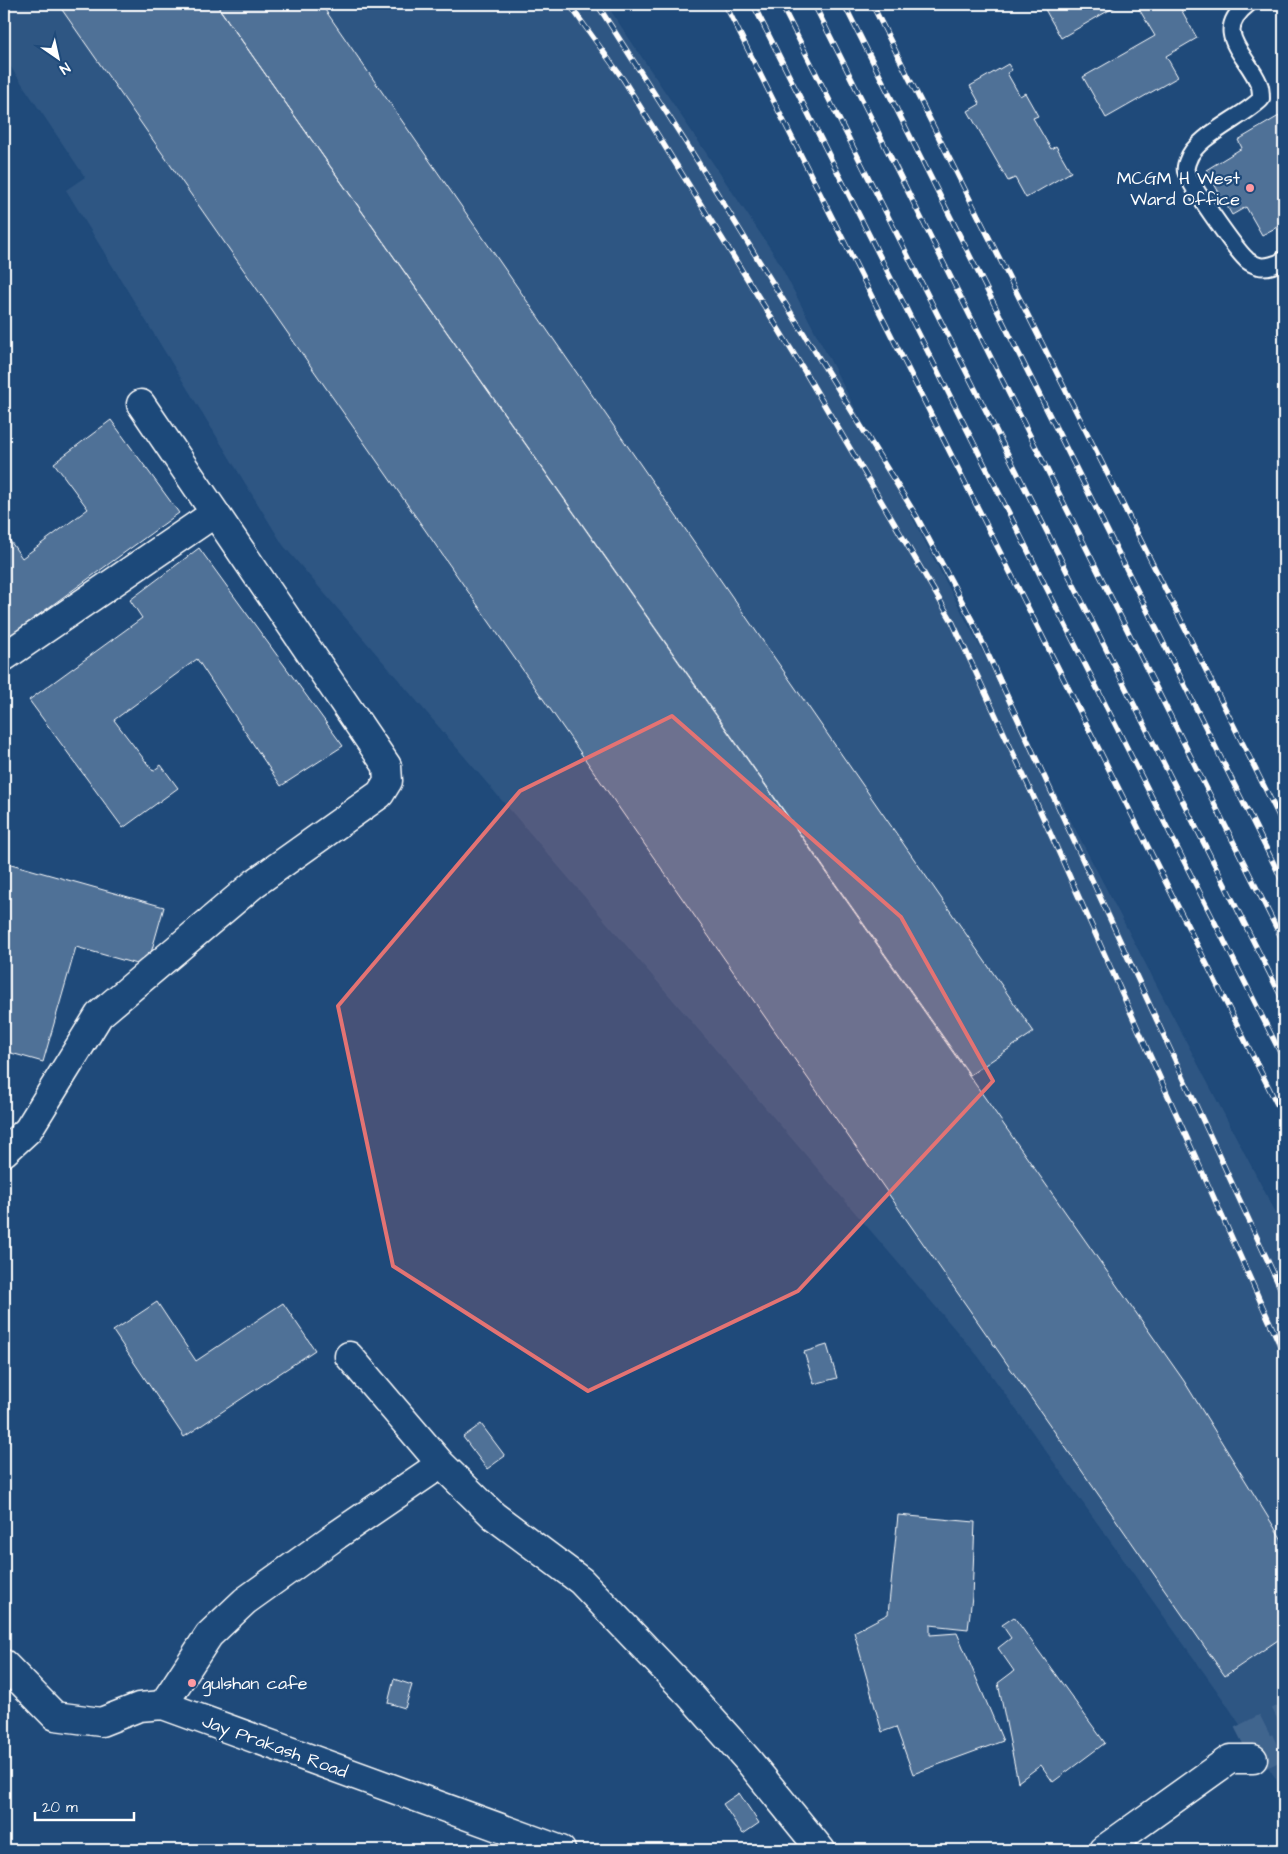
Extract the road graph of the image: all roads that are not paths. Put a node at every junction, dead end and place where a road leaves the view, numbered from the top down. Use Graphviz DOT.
graph roads {
  1 [pos="1248,4"];
  2 [pos="1284,260"];
  3 [pos="141,404"];
  4 [pos="216,513"];
  5 [pos="4,657"];
  6 [pos="4,1152"];
  7 [pos="349,1356"];
  8 [pos="440,1464"];
  9 [pos="4,1664"];
  10 [pos="163,1705"];
  11 [pos="1241,1753"];
  12 [pos="554,1849"];
  13 [pos="821,1850"];
  14 [pos="1103,1850"];
  1 -- 2 [label="lane"];
  3 -- 4 [label="street"];
  4 -- 5 [label="street"];
  4 -- 6 [label="street"];
  7 -- 8 [label="street"];
  8 -- 10 [label="street"];
  8 -- 13 [label="street"];
  9 -- 10 [label="street, Jay Prakash Road"];
  10 -- 12 [label="street, Jay Prakash Road"];
  11 -- 14 [label="street"];
}
